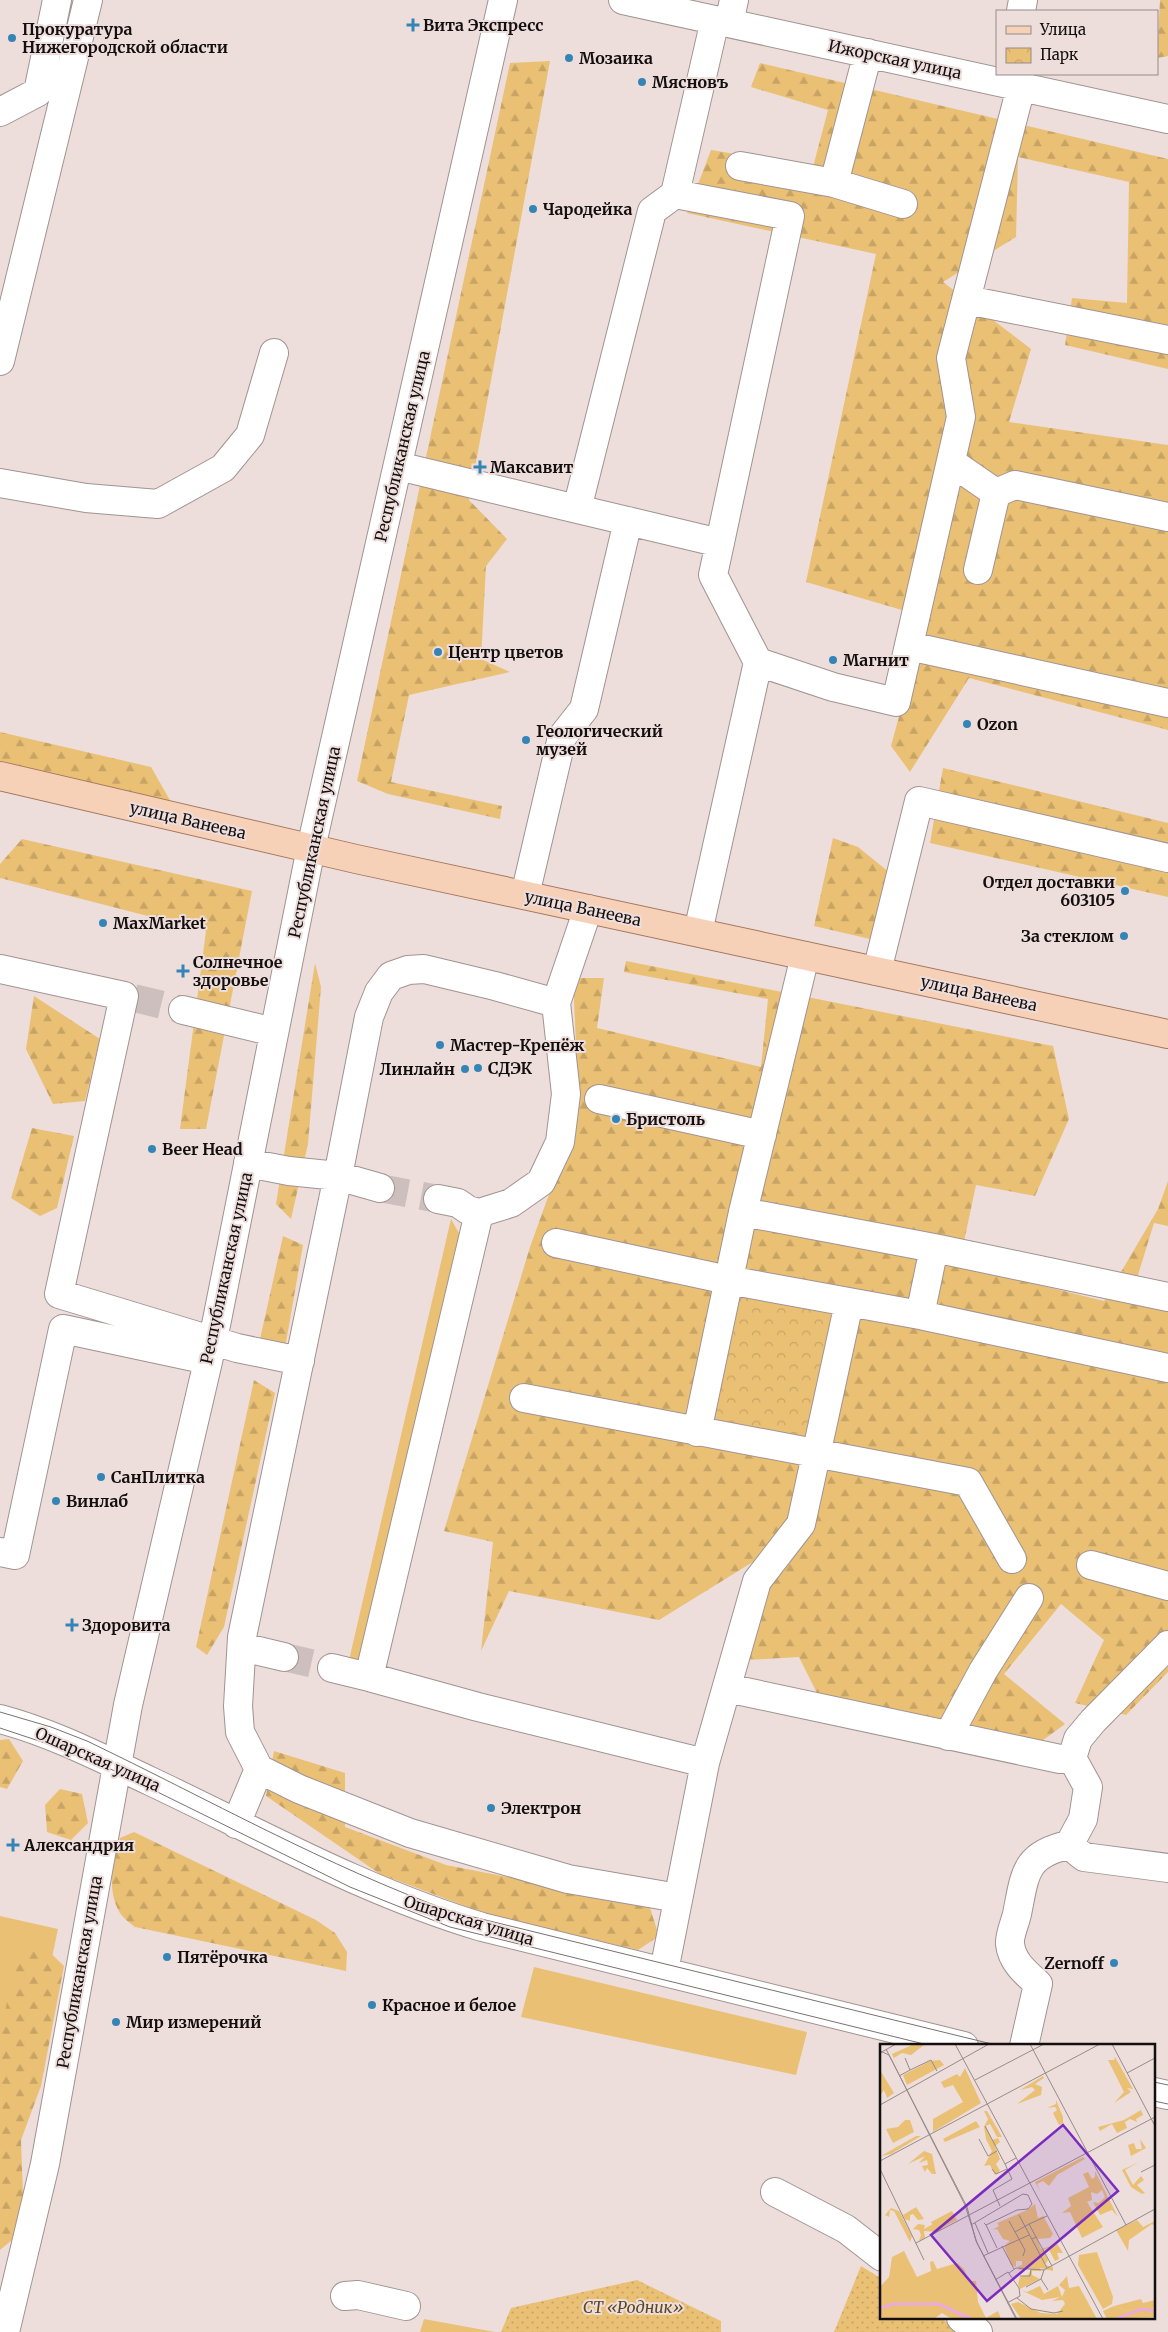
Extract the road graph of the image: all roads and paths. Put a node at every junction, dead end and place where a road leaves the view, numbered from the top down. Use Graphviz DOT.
graph roads {
  1 [pos="57,0"];
  2 [pos="88,0"];
  3 [pos="503,0"];
  4 [pos="623,0"];
  5 [pos="726,14"];
  6 [pos="868,53"];
  7 [pos="1012,81"];
  8 [pos="0,112"];
  9 [pos="1168,119"];
  10 [pos="740,166"];
  11 [pos="834,183"];
  12 [pos="675,194"];
  13 [pos="903,204"];
  14 [pos="8,293"];
  15 [pos="967,300"];
  16 [pos="1168,340"];
  17 [pos="274,353"];
  18 [pos="0,361"];
  19 [pos="951,462"];
  20 [pos="398,466"];
  21 [pos="0,483"];
  22 [pos="996,493"];
  23 [pos="577,509"];
  24 [pos="1168,517"];
  25 [pos="628,521"];
  26 [pos="720,544"];
  27 [pos="978,570"];
  28 [pos="909,646"];
  29 [pos="758,662"];
  30 [pos="1168,703"];
  31 [pos="0,776"];
  32 [pos="311,848"];
  33 [pos="1168,858"];
  34 [pos="525,895"];
  35 [pos="588,909"];
  36 [pos="698,932"];
  37 [pos="806,956"];
  38 [pos="0,969"];
  39 [pos="877,971"];
  40 [pos="556,1003"];
  41 [pos="183,1010"];
  42 [pos="274,1032"];
  43 [pos="1168,1034"];
  44 [pos="600,1099"];
  45 [pos="762,1135"];
  46 [pos="248,1163"];
  47 [pos="338,1176"];
  48 [pos="380,1188"];
  49 [pos="438,1199"];
  50 [pos="743,1212"];
  51 [pos="479,1213"];
  52 [pos="556,1243"];
  53 [pos="934,1248"];
  54 [pos="728,1280"];
  55 [pos="1168,1297"];
  56 [pos="849,1303"];
  57 [pos="920,1315"];
  58 [pos="210,1350"];
  59 [pos="300,1361"];
  60 [pos="1168,1368"];
  61 [pos="524,1398"];
  62 [pos="697,1432"];
  63 [pos="816,1455"];
  64 [pos="0,1552"];
  65 [pos="1012,1559"];
  66 [pos="1091,1565"];
  67 [pos="1168,1586"];
  68 [pos="1029,1598"];
  69 [pos="1168,1644"];
  70 [pos="242,1647"];
  71 [pos="284,1657"];
  72 [pos="332,1668"];
  73 [pos="369,1677"];
  74 [pos="727,1688"];
  75 [pos="0,1719"];
  76 [pos="948,1736"];
  77 [pos="1072,1758"];
  78 [pos="705,1763"];
  79 [pos="116,1764"];
  80 [pos="259,1769"];
  81 [pos="236,1824"];
  82 [pos="1069,1845"];
  83 [pos="1168,1868"];
  84 [pos="678,1898"];
  85 [pos="664,1971"];
  86 [pos="956,2044"];
  87 [pos="1024,2044"];
  88 [pos="775,2192"];
  89 [pos="880,2255"];
  90 [pos="8,2283"];
  91 [pos="345,2296"];
  92 [pos="406,2306"];
  93 [pos="963,2320"];
  94 [pos="5,2332"];
  95 [pos="978,2332"];
  1 -- 8 [label="street"];
  2 -- 14 [label="street"];
  3 -- 20 [label="street, Республиканская улица"];
  4 -- 5 [label="street, Ижорская улица"];
  5 -- 6 [label="street, Ижорская улица"];
  5 -- 12 [label="street"];
  6 -- 7 [label="street, Ижорская улица"];
  6 -- 11 [label="street"];
  7 -- 9 [label="street, Ижорская улица"];
  7 -- 15 [label="street"];
  10 -- 11 [label="street"];
  11 -- 13 [label="street"];
  12 -- 23 [label="street"];
  12 -- 26 [label="street"];
  14 -- 18 [label="street"];
  15 -- 16 [label="street"];
  15 -- 19 [label="street"];
  17 -- 21 [label="street"];
  19 -- 22 [label="street"];
  19 -- 28 [label="street"];
  20 -- 23 [label="street"];
  20 -- 32 [label="street, Республиканская улица"];
  22 -- 24 [label="street"];
  22 -- 27 [label="street"];
  23 -- 25 [label="street"];
  25 -- 26 [label="street"];
  25 -- 34 [label="street"];
  26 -- 29 [label="street"];
  28 -- 29 [label="street"];
  28 -- 30 [label="street"];
  29 -- 36 [label="street"];
  31 -- 32 [label="main road, улица Ванеева"];
  32 -- 34 [label="main road, улица Ванеева"];
  32 -- 42 [label="street, Республиканская улица"];
  33 -- 39 [label="street"];
  34 -- 35 [label="main road, улица Ванеева"];
  35 -- 36 [label="main road, улица Ванеева"];
  35 -- 40 [label="street"];
  36 -- 37 [label="main road, улица Ванеева"];
  37 -- 39 [label="main road, улица Ванеева"];
  37 -- 45 [label="street"];
  38 -- 58 [label="street"];
  39 -- 43 [label="main road, улица Ванеева"];
  40 -- 47 [label="street"];
  40 -- 51 [label="street"];
  41 -- 42 [label="street"];
  42 -- 46 [label="street, Республиканская улица"];
  44 -- 45 [label="street"];
  45 -- 50 [label="street"];
  46 -- 47 [label="street"];
  46 -- 58 [label="street, Республиканская улица"];
  47 -- 48 [label="street"];
  47 -- 59 [label="street"];
  49 -- 51 [label="street"];
  50 -- 53 [label="street"];
  50 -- 54 [label="street"];
  51 -- 73 [label="street"];
  52 -- 54 [label="street"];
  53 -- 55 [label="street"];
  53 -- 57 [label="street"];
  54 -- 56 [label="street"];
  54 -- 62 [label="street"];
  56 -- 57 [label="street"];
  56 -- 63 [label="street"];
  57 -- 60 [label="street"];
  58 -- 59 [label="street"];
  58 -- 64 [label="street"];
  58 -- 79 [label="street, Республиканская улица"];
  59 -- 70 [label="street"];
  61 -- 62 [label="street"];
  62 -- 63 [label="street"];
  63 -- 65 [label="street"];
  63 -- 74 [label="street"];
  66 -- 67 [label="street"];
  68 -- 76 [label="street"];
  69 -- 77 [label="street"];
  70 -- 71 [label="street"];
  70 -- 80 [label="street"];
  72 -- 73 [label="street"];
  73 -- 78 [label="street"];
  74 -- 76 [label="street"];
  74 -- 78 [label="street"];
  75 -- 79 [label="street, Ошарская улица"];
  76 -- 77 [label="street"];
  77 -- 82 [label="street"];
  78 -- 84 [label="street"];
  79 -- 81 [label="street, Ошарская улица"];
  79 -- 90 [label="street, Республиканская улица"];
  80 -- 81 [label="street"];
  80 -- 84 [label="street"];
  81 -- 85 [label="street, Ошарская улица"];
  82 -- 83 [label="street"];
  82 -- 87 [label="street"];
  84 -- 85 [label="street"];
  85 -- 86 [label="street, Ошарская улица"];
  88 -- 89 [label="street"];
  90 -- 94 [label="street, Республиканская улица"];
  91 -- 92 [label="street"];
  93 -- 95 [label="street"];
}
